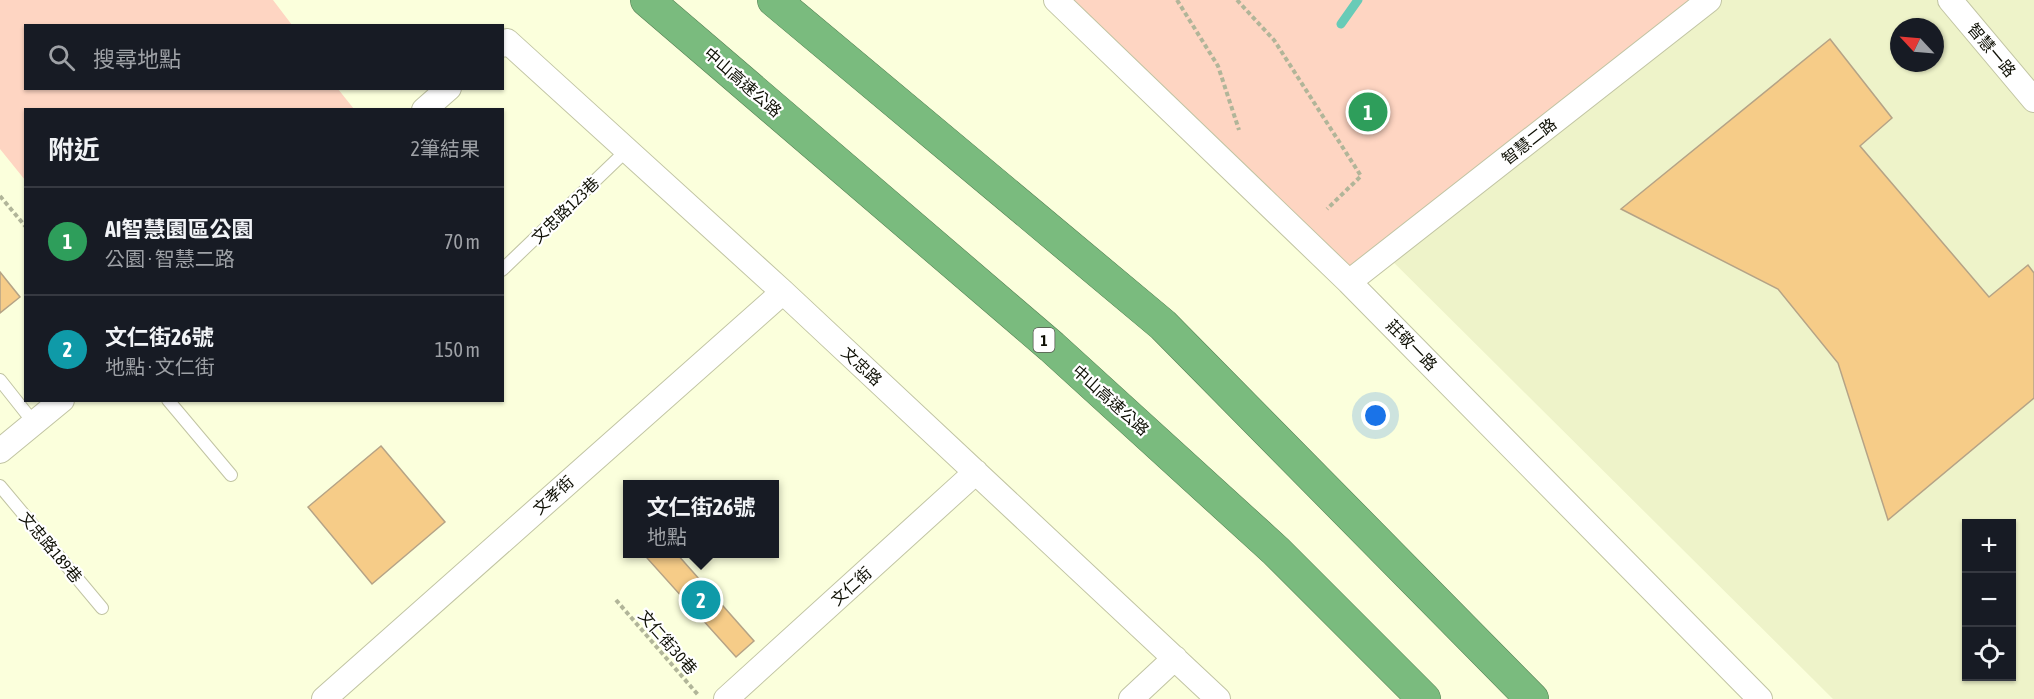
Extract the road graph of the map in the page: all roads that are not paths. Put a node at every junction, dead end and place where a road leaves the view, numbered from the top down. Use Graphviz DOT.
graph roads {
  1 [pos="647,0"];
  2 [pos="774,0"];
  3 [pos="1056,0"];
  4 [pos="1709,0"];
  5 [pos="1950,0"];
  6 [pos="504,43"];
  7 [pos="447,90"];
  8 [pos="2034,100"];
  9 [pos="426,108"];
  10 [pos="627,150"];
  11 [pos="504,268"];
  12 [pos="1349,282"];
  13 [pos="783,292"];
  14 [pos="0,380"];
  15 [pos="60,402"];
  16 [pos="170,402"];
  17 [pos="34,423"];
  18 [pos="0,450"];
  19 [pos="976,472"];
  20 [pos="231,475"];
  21 [pos="0,486"];
  22 [pos="102,608"];
  23 [pos="1175,658"];
  24 [pos="324,699"];
  25 [pos="726,699"];
  26 [pos="1131,699"];
  27 [pos="1218,699"];
  28 [pos="1424,699"];
  29 [pos="1532,699"];
  30 [pos="1760,699"];
  1 -- 28 [label="highway, 中山高速公路 / 1"];
  2 -- 29 [label="highway"];
  3 -- 12 [label="street, 莊敬一路"];
  4 -- 12 [label="street, 智慧二路"];
  5 -- 8 [label="street, 智慧一路"];
  6 -- 10 [label="street, 文忠路"];
  7 -- 9 [label="street"];
  10 -- 11 [label="lane, 文忠路123巷"];
  10 -- 13 [label="street, 文忠路"];
  12 -- 30 [label="street, 莊敬一路"];
  13 -- 19 [label="street, 文忠路"];
  13 -- 24 [label="street, 文孝街"];
  14 -- 17 [label="lane"];
  15 -- 17 [label="street"];
  16 -- 20 [label="lane"];
  17 -- 18 [label="street"];
  19 -- 23 [label="street, 文忠路"];
  19 -- 25 [label="street, 文仁街"];
  21 -- 22 [label="lane, 文忠路189巷"];
  23 -- 26 [label="street"];
  23 -- 27 [label="street, 文忠路"];
}
